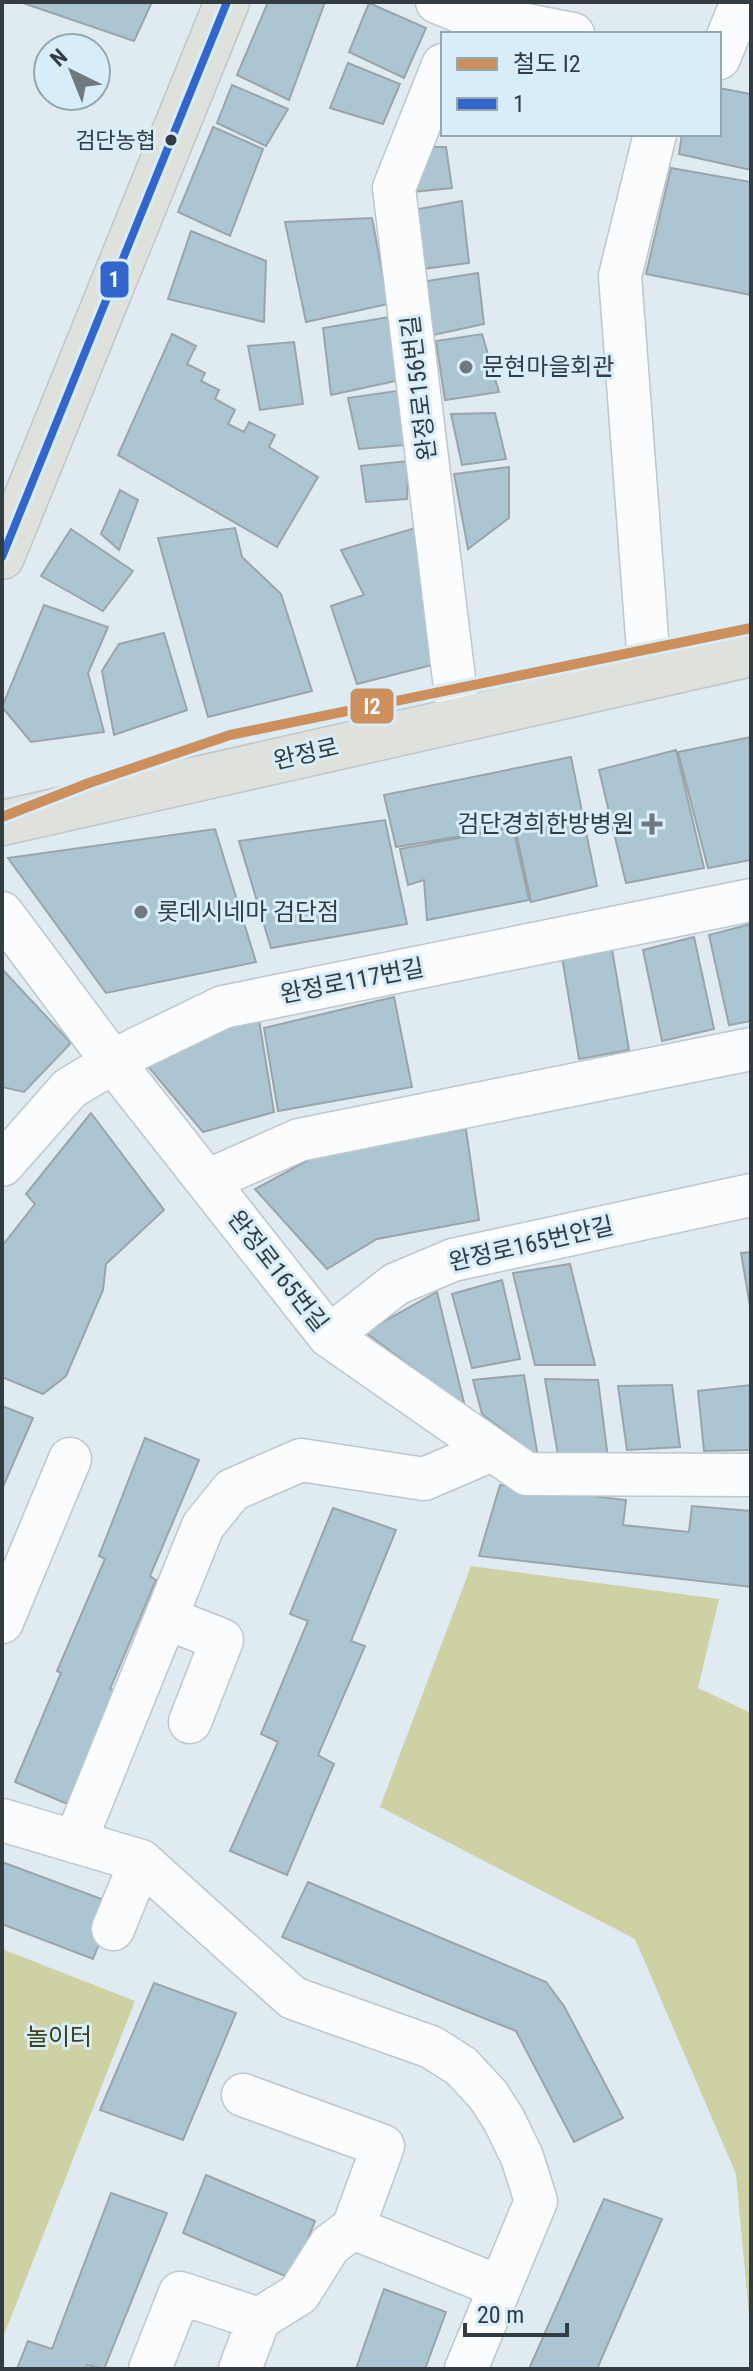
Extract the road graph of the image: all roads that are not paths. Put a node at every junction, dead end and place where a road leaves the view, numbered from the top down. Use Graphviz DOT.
graph roads {
  1 [pos="227,2"];
  2 [pos="742,2"];
  3 [pos="456,13"];
  4 [pos="562,32"];
  5 [pos="721,55"];
  6 [pos="721,61"];
  7 [pos="751,69"];
  8 [pos="441,70"];
  9 [pos="655,136"];
  10 [pos="2,557"];
  11 [pos="751,654"];
  12 [pos="650,677"];
  13 [pos="459,720"];
  14 [pos="2,823"];
  15 [pos="751,900"];
  16 [pos="2,913"];
  17 [pos="751,1049"];
  18 [pos="113,1062"];
  19 [pos="2,1165"];
  20 [pos="207,1181"];
  21 [pos="751,1195"];
  22 [pos="329,1336"];
  23 [pos="492,1450"];
  24 [pos="70,1459"];
  25 [pos="751,1475"];
  26 [pos="166,1618"];
  27 [pos="2,1622"];
  28 [pos="190,1722"];
  29 [pos="2,1820"];
  30 [pos="75,1842"];
  31 [pos="141,1861"];
  32 [pos="113,1929"];
  33 [pos="243,2095"];
  34 [pos="353,2228"];
  35 [pos="500,2287"];
  36 [pos="259,2319"];
  37 [pos="150,2369"];
  38 [pos="240,2369"];
  39 [pos="466,2369"];
  1 -- 10 [label="main road"];
  2 -- 5 [label="street"];
  3 -- 4 [label="street"];
  6 -- 7 [label="street"];
  8 -- 13 [label="street, 완정로156번길"];
  9 -- 12 [label="street"];
  11 -- 12 [label="main road, 완정로"];
  12 -- 13 [label="main road, 완정로"];
  13 -- 14 [label="main road, 완정로"];
  15 -- 18 [label="street, 완정로117번길"];
  16 -- 18 [label="street, 완정로165번길"];
  17 -- 20 [label="street"];
  18 -- 19 [label="street, 완정로117번길"];
  18 -- 20 [label="street, 완정로165번길"];
  20 -- 22 [label="street, 완정로165번길"];
  21 -- 22 [label="street, 완정로165번안길"];
  22 -- 23 [label="street, 완정로165번길"];
  23 -- 25 [label="street, 완정로165번길"];
  23 -- 26 [label="street"];
  24 -- 27 [label="street"];
  26 -- 28 [label="street"];
  26 -- 30 [label="street"];
  29 -- 30 [label="street"];
  30 -- 31 [label="street"];
  31 -- 32 [label="street"];
  31 -- 35 [label="street"];
  33 -- 34 [label="street"];
  34 -- 35 [label="street"];
  34 -- 36 [label="street"];
  35 -- 39 [label="street"];
  36 -- 37 [label="street"];
  36 -- 38 [label="street"];
}
